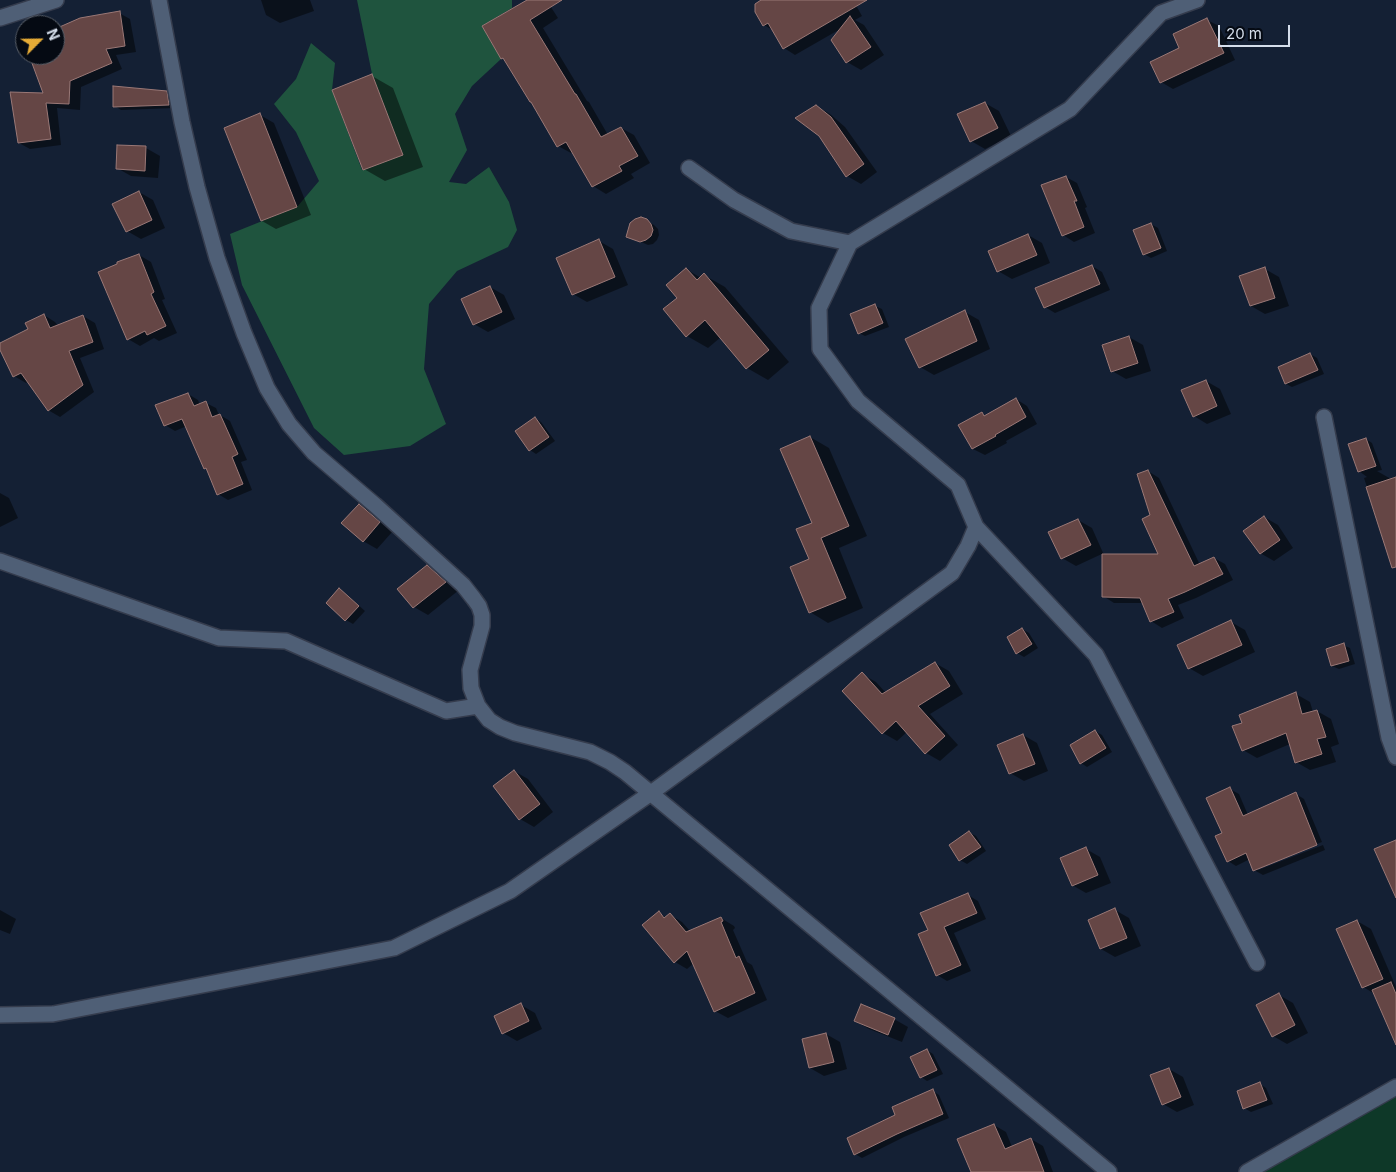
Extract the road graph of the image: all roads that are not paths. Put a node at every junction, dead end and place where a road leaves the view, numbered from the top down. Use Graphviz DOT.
graph roads {
  1 [pos="56,0"];
  2 [pos="159,0"];
  3 [pos="1198,0"];
  4 [pos="0,18"];
  5 [pos="689,168"];
  6 [pos="850,243"];
  7 [pos="1324,418"];
  8 [pos="976,527"];
  9 [pos="0,561"];
  10 [pos="478,706"];
  11 [pos="1396,756"];
  12 [pos="650,794"];
  13 [pos="1257,963"];
  14 [pos="0,1014"];
  15 [pos="1396,1087"];
  16 [pos="1109,1172"];
  17 [pos="1248,1172"];
  1 -- 4 [label="street"];
  2 -- 10 [label="street"];
  3 -- 6 [label="street"];
  5 -- 6 [label="street"];
  6 -- 8 [label="street"];
  7 -- 11 [label="street"];
  8 -- 12 [label="street"];
  8 -- 13 [label="street"];
  9 -- 10 [label="street"];
  10 -- 12 [label="street"];
  12 -- 14 [label="street"];
  12 -- 16 [label="street"];
  15 -- 17 [label="street"];
}
